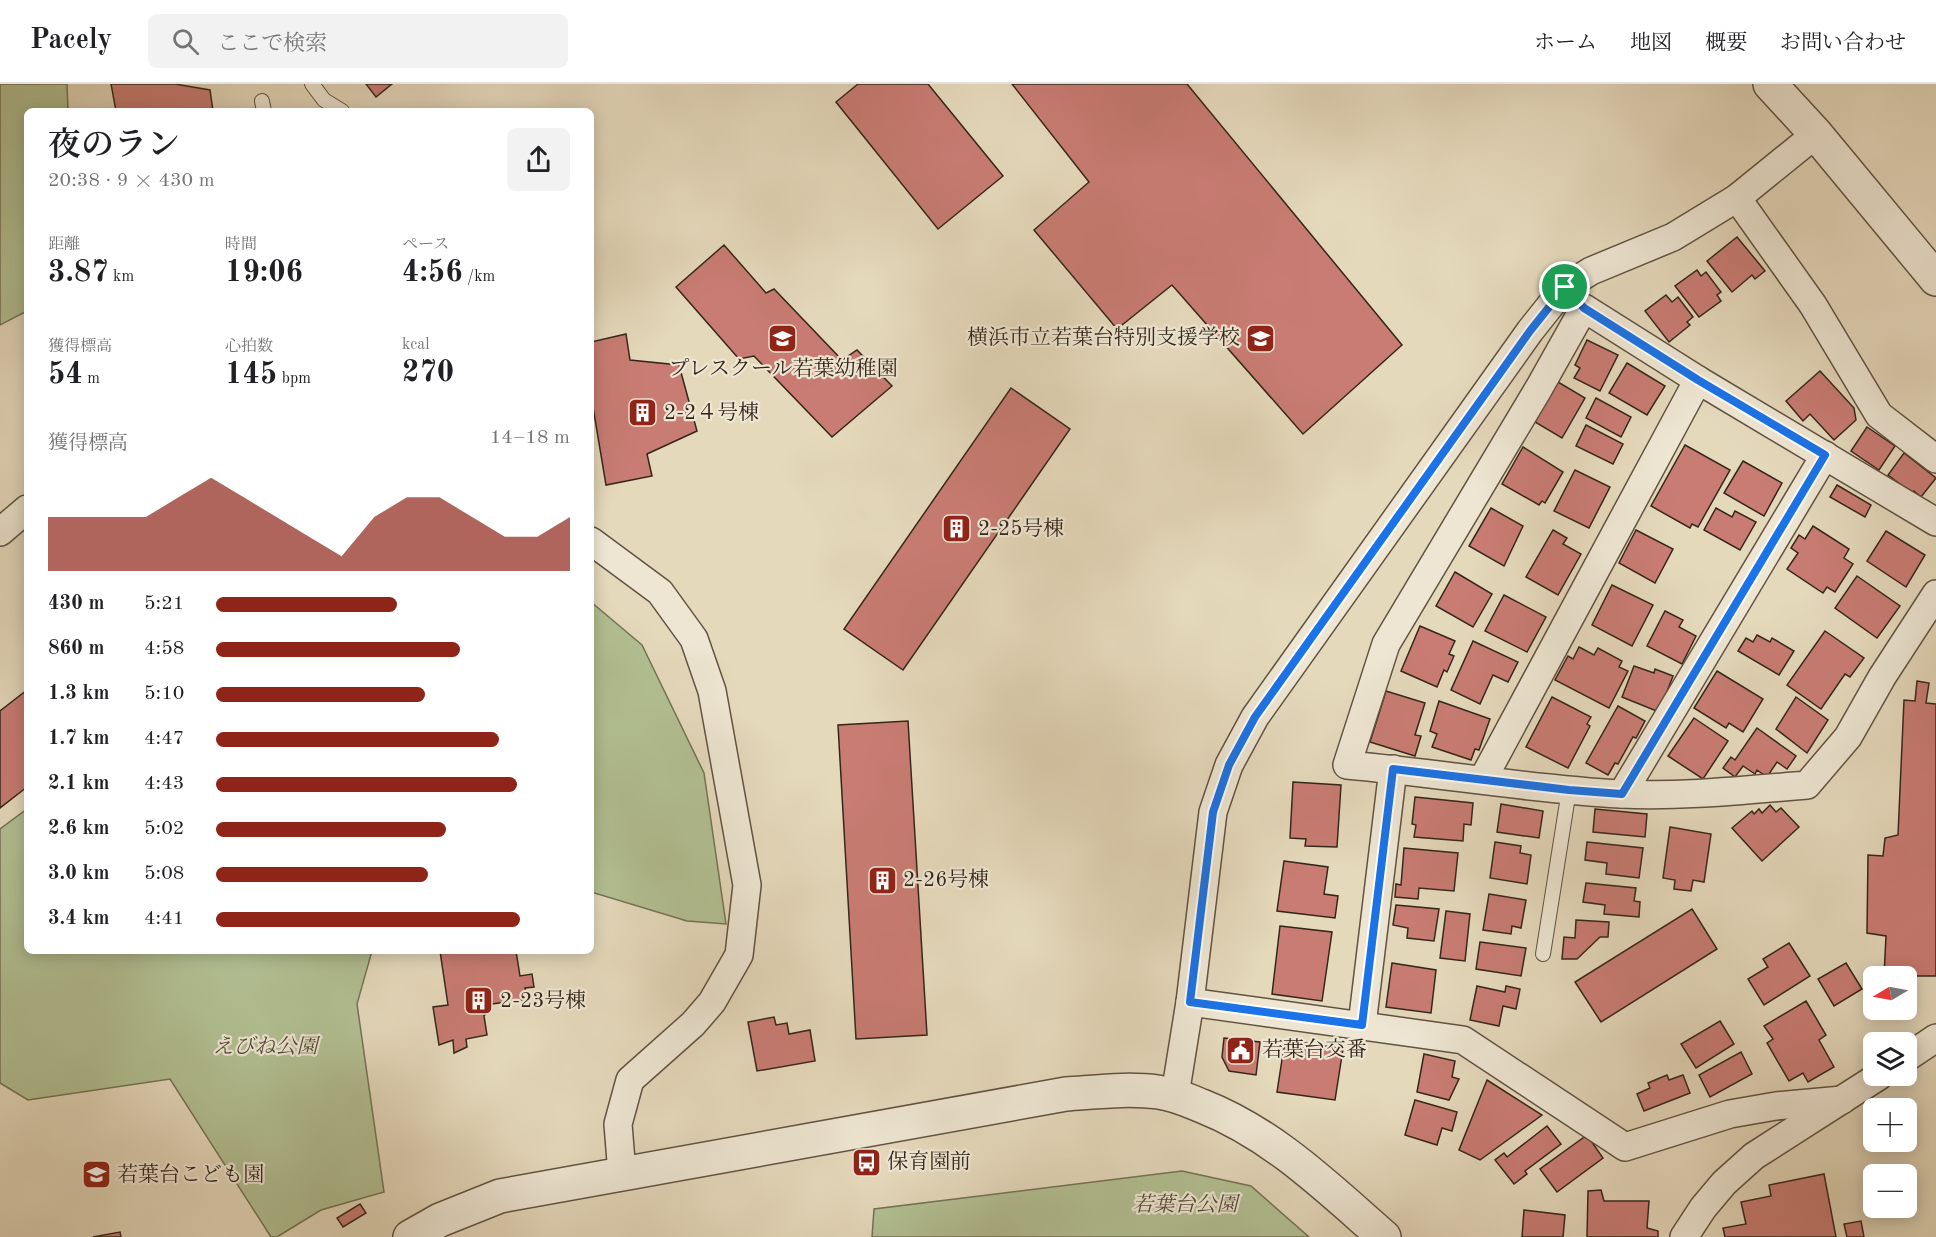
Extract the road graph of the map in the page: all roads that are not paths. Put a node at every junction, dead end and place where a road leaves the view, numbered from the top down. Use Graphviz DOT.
graph roads {
  1 [pos="312,84"];
  2 [pos="1770,84"];
  3 [pos="337,108"];
  4 [pos="1816,134"];
  5 [pos="1737,198"];
  6 [pos="1936,279"];
  7 [pos="1565,287"];
  8 [pos="1584,308"];
  9 [pos="1698,380"];
  10 [pos="1825,455"];
  11 [pos="1936,459"];
  12 [pos="24,512"];
  13 [pos="1936,522"];
  14 [pos="0,532"];
  15 [pos="594,543"];
  16 [pos="1936,594"];
  17 [pos="1393,769"];
  18 [pos="1483,779"];
  19 [pos="1569,790"];
  20 [pos="1622,794"];
  21 [pos="1543,954"];
  22 [pos="1190,1002"];
  23 [pos="1362,1025"];
  24 [pos="1936,1038"];
  25 [pos="1917,1051"];
  26 [pos="1864,1086"];
  27 [pos="1175,1095"];
  28 [pos="1842,1100"];
  29 [pos="622,1174"];
  30 [pos="410,1237"];
  31 [pos="1384,1237"];
  32 [pos="1684,1237"];
  1 -- 3 [label="lane"];
  2 -- 4 [label="street"];
  4 -- 5 [label="street"];
  4 -- 6 [label="street"];
  5 -- 7 [label="street"];
  5 -- 11 [label="street"];
  7 -- 8 [label="street"];
  7 -- 22 [label="street"];
  8 -- 9 [label="street"];
  8 -- 17 [label="street"];
  9 -- 10 [label="street"];
  9 -- 18 [label="street"];
  10 -- 13 [label="street"];
  10 -- 20 [label="street"];
  12 -- 14 [label="street"];
  15 -- 29 [label="street"];
  16 -- 20 [label="street"];
  17 -- 18 [label="street"];
  17 -- 23 [label="street"];
  18 -- 19 [label="street"];
  19 -- 20 [label="street"];
  19 -- 21 [label="lane"];
  22 -- 23 [label="street"];
  22 -- 27 [label="street"];
  23 -- 28 [label="street"];
  24 -- 25 [label="street"];
  26 -- 28 [label="street"];
  27 -- 29 [label="street"];
  27 -- 31 [label="street"];
  28 -- 32 [label="street"];
  29 -- 30 [label="street"];
}
